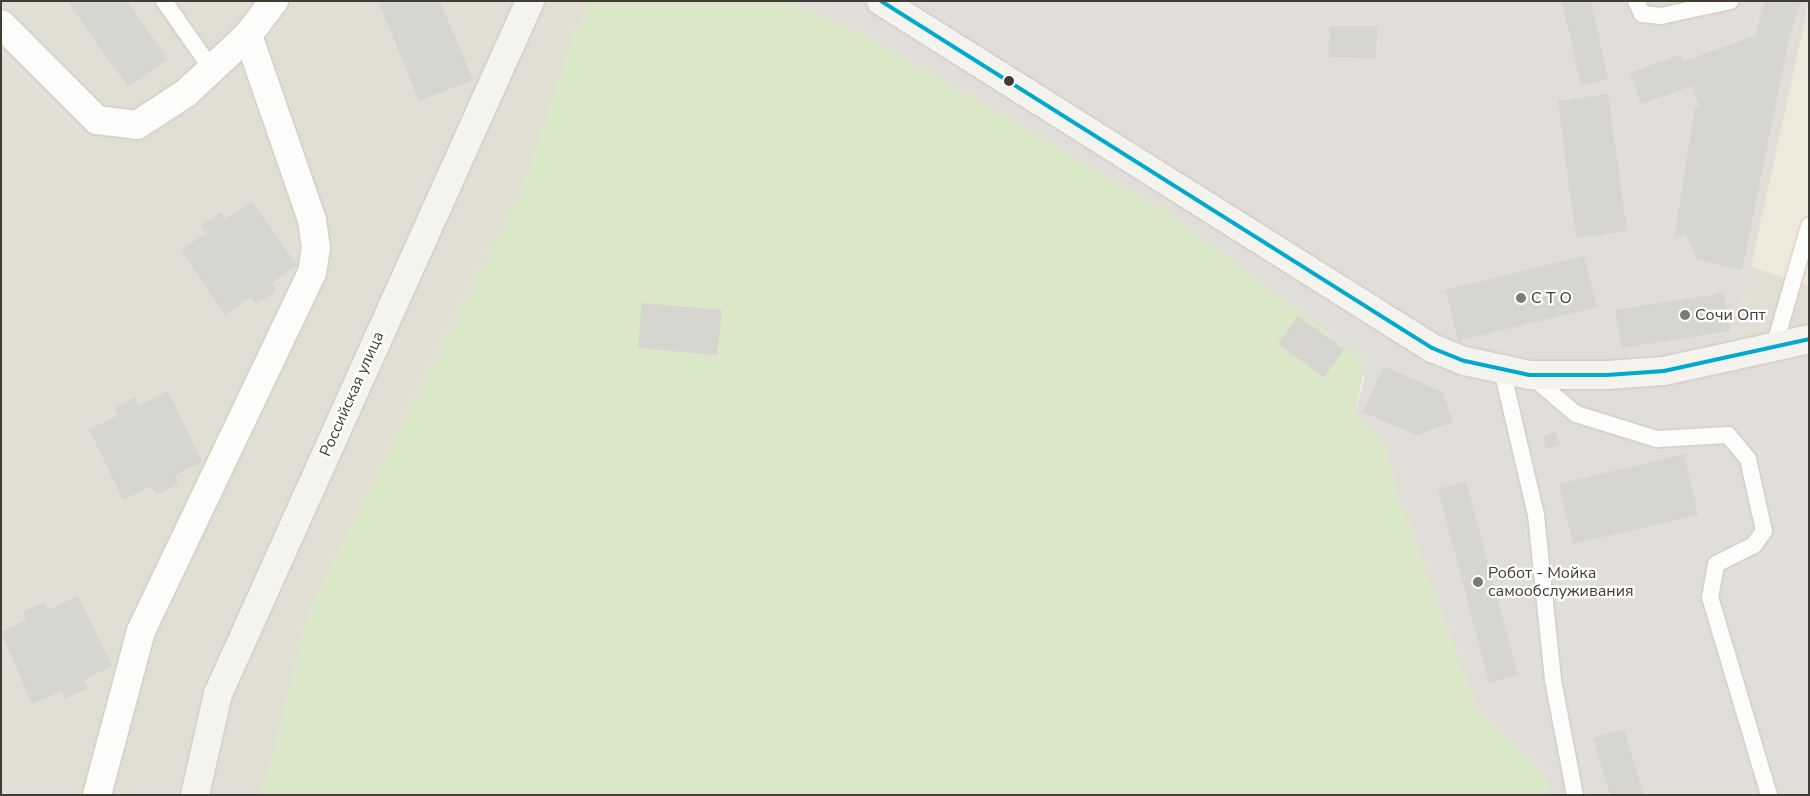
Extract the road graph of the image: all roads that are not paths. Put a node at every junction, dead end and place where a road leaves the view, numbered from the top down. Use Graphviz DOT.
graph roads {
  1 [pos="164,1"];
  2 [pos="274,1"];
  3 [pos="530,1"];
  4 [pos="881,1"];
  5 [pos="1636,1"];
  6 [pos="1730,1"];
  7 [pos="1,24"];
  8 [pos="248,35"];
  9 [pos="211,68"];
  10 [pos="1809,226"];
  11 [pos="1809,340"];
  12 [pos="1774,347"];
  13 [pos="1502,370"];
  14 [pos="1530,375"];
  15 [pos="97,795"];
  16 [pos="195,795"];
  17 [pos="1575,795"];
  18 [pos="1769,795"];
  1 -- 9 [label="lane"];
  2 -- 8 [label="street"];
  3 -- 16 [label="main road, Российская улица"];
  4 -- 13 [label="main road"];
  5 -- 6 [label="lane"];
  7 -- 9 [label="street"];
  8 -- 9 [label="street"];
  8 -- 15 [label="street"];
  10 -- 12 [label="lane"];
  11 -- 12 [label="main road"];
  12 -- 14 [label="main road"];
  13 -- 14 [label="main road"];
  13 -- 17 [label="lane"];
  14 -- 18 [label="lane"];
}
